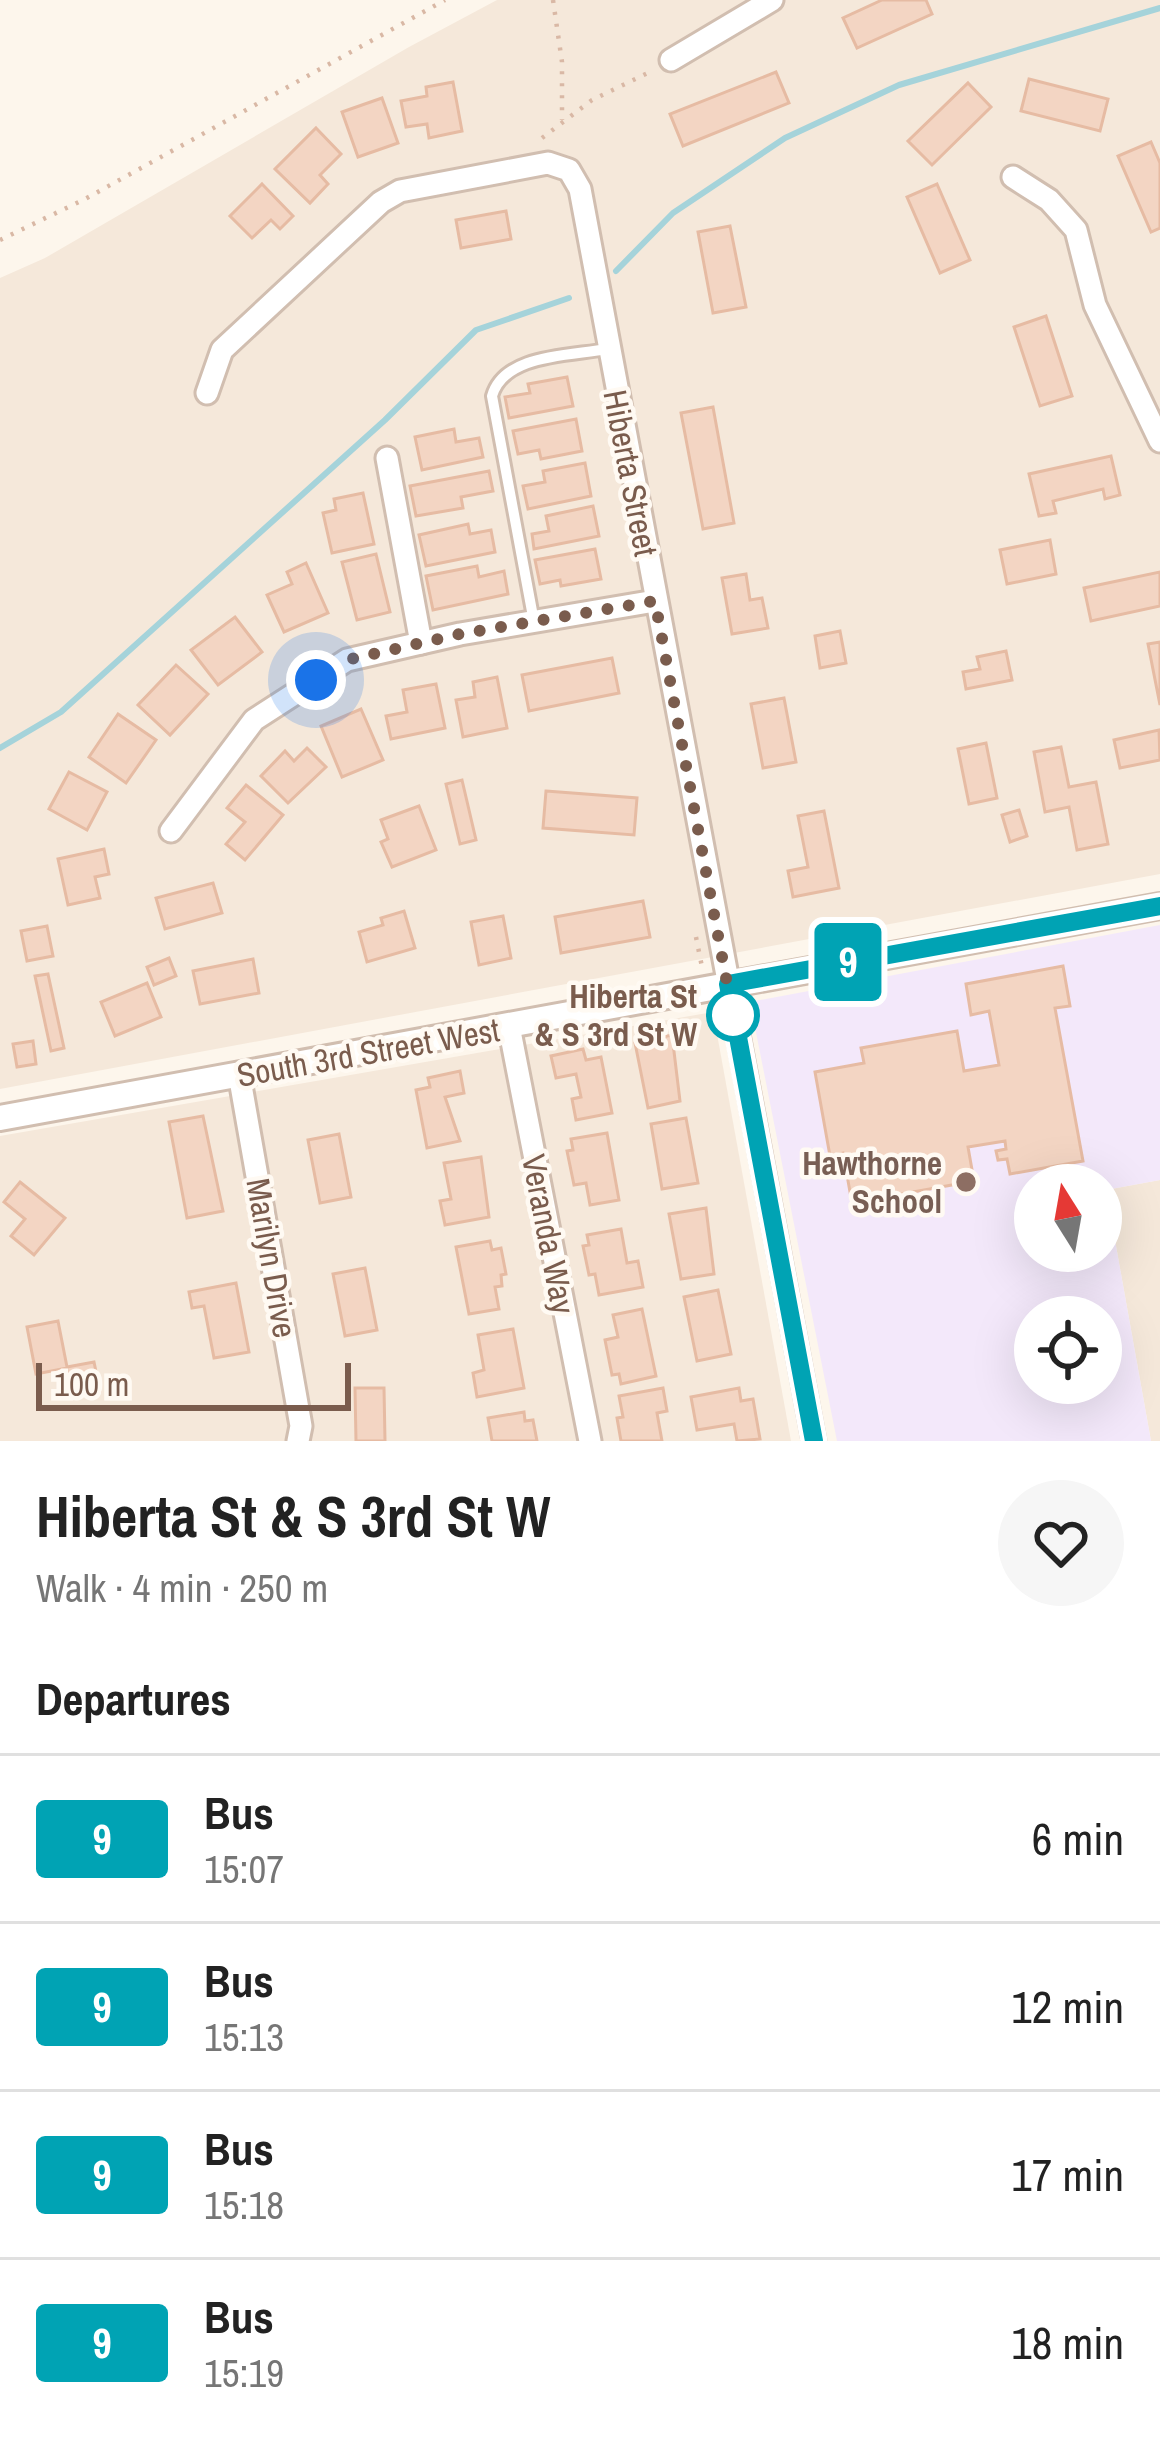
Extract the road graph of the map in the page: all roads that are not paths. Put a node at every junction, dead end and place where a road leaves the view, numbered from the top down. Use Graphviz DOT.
graph roads {
  1 [pos="772,0"];
  2 [pos="670,60"];
  3 [pos="1013,176"];
  4 [pos="607,349"];
  5 [pos="207,393"];
  6 [pos="1159,434"];
  7 [pos="387,458"];
  8 [pos="655,601"];
  9 [pos="534,622"];
  10 [pos="421,643"];
  11 [pos="171,830"];
  12 [pos="1160,906"];
  13 [pos="728,984"];
  14 [pos="509,1026"];
  15 [pos="239,1075"];
  16 [pos="0,1118"];
  17 [pos="298,1441"];
  18 [pos="590,1441"];
  19 [pos="814,1441"];
  1 -- 2 [label="street"];
  3 -- 6 [label="street"];
  4 -- 5 [label="street, Hiberta Street"];
  4 -- 8 [label="street, Hiberta Street"];
  4 -- 9 [label="lane"];
  7 -- 10 [label="street"];
  8 -- 9 [label="street"];
  8 -- 13 [label="street, Hiberta Street"];
  9 -- 10 [label="street"];
  10 -- 11 [label="street"];
  12 -- 13 [label="street, South 3rd Street West"];
  13 -- 14 [label="street, South 3rd Street West"];
  13 -- 19 [label="street, Hiberta Street"];
  14 -- 15 [label="street, South 3rd Street West"];
  14 -- 18 [label="street, Veranda Way"];
  15 -- 16 [label="street, South 3rd Street West"];
  15 -- 17 [label="street, Marilyn Drive"];
}
